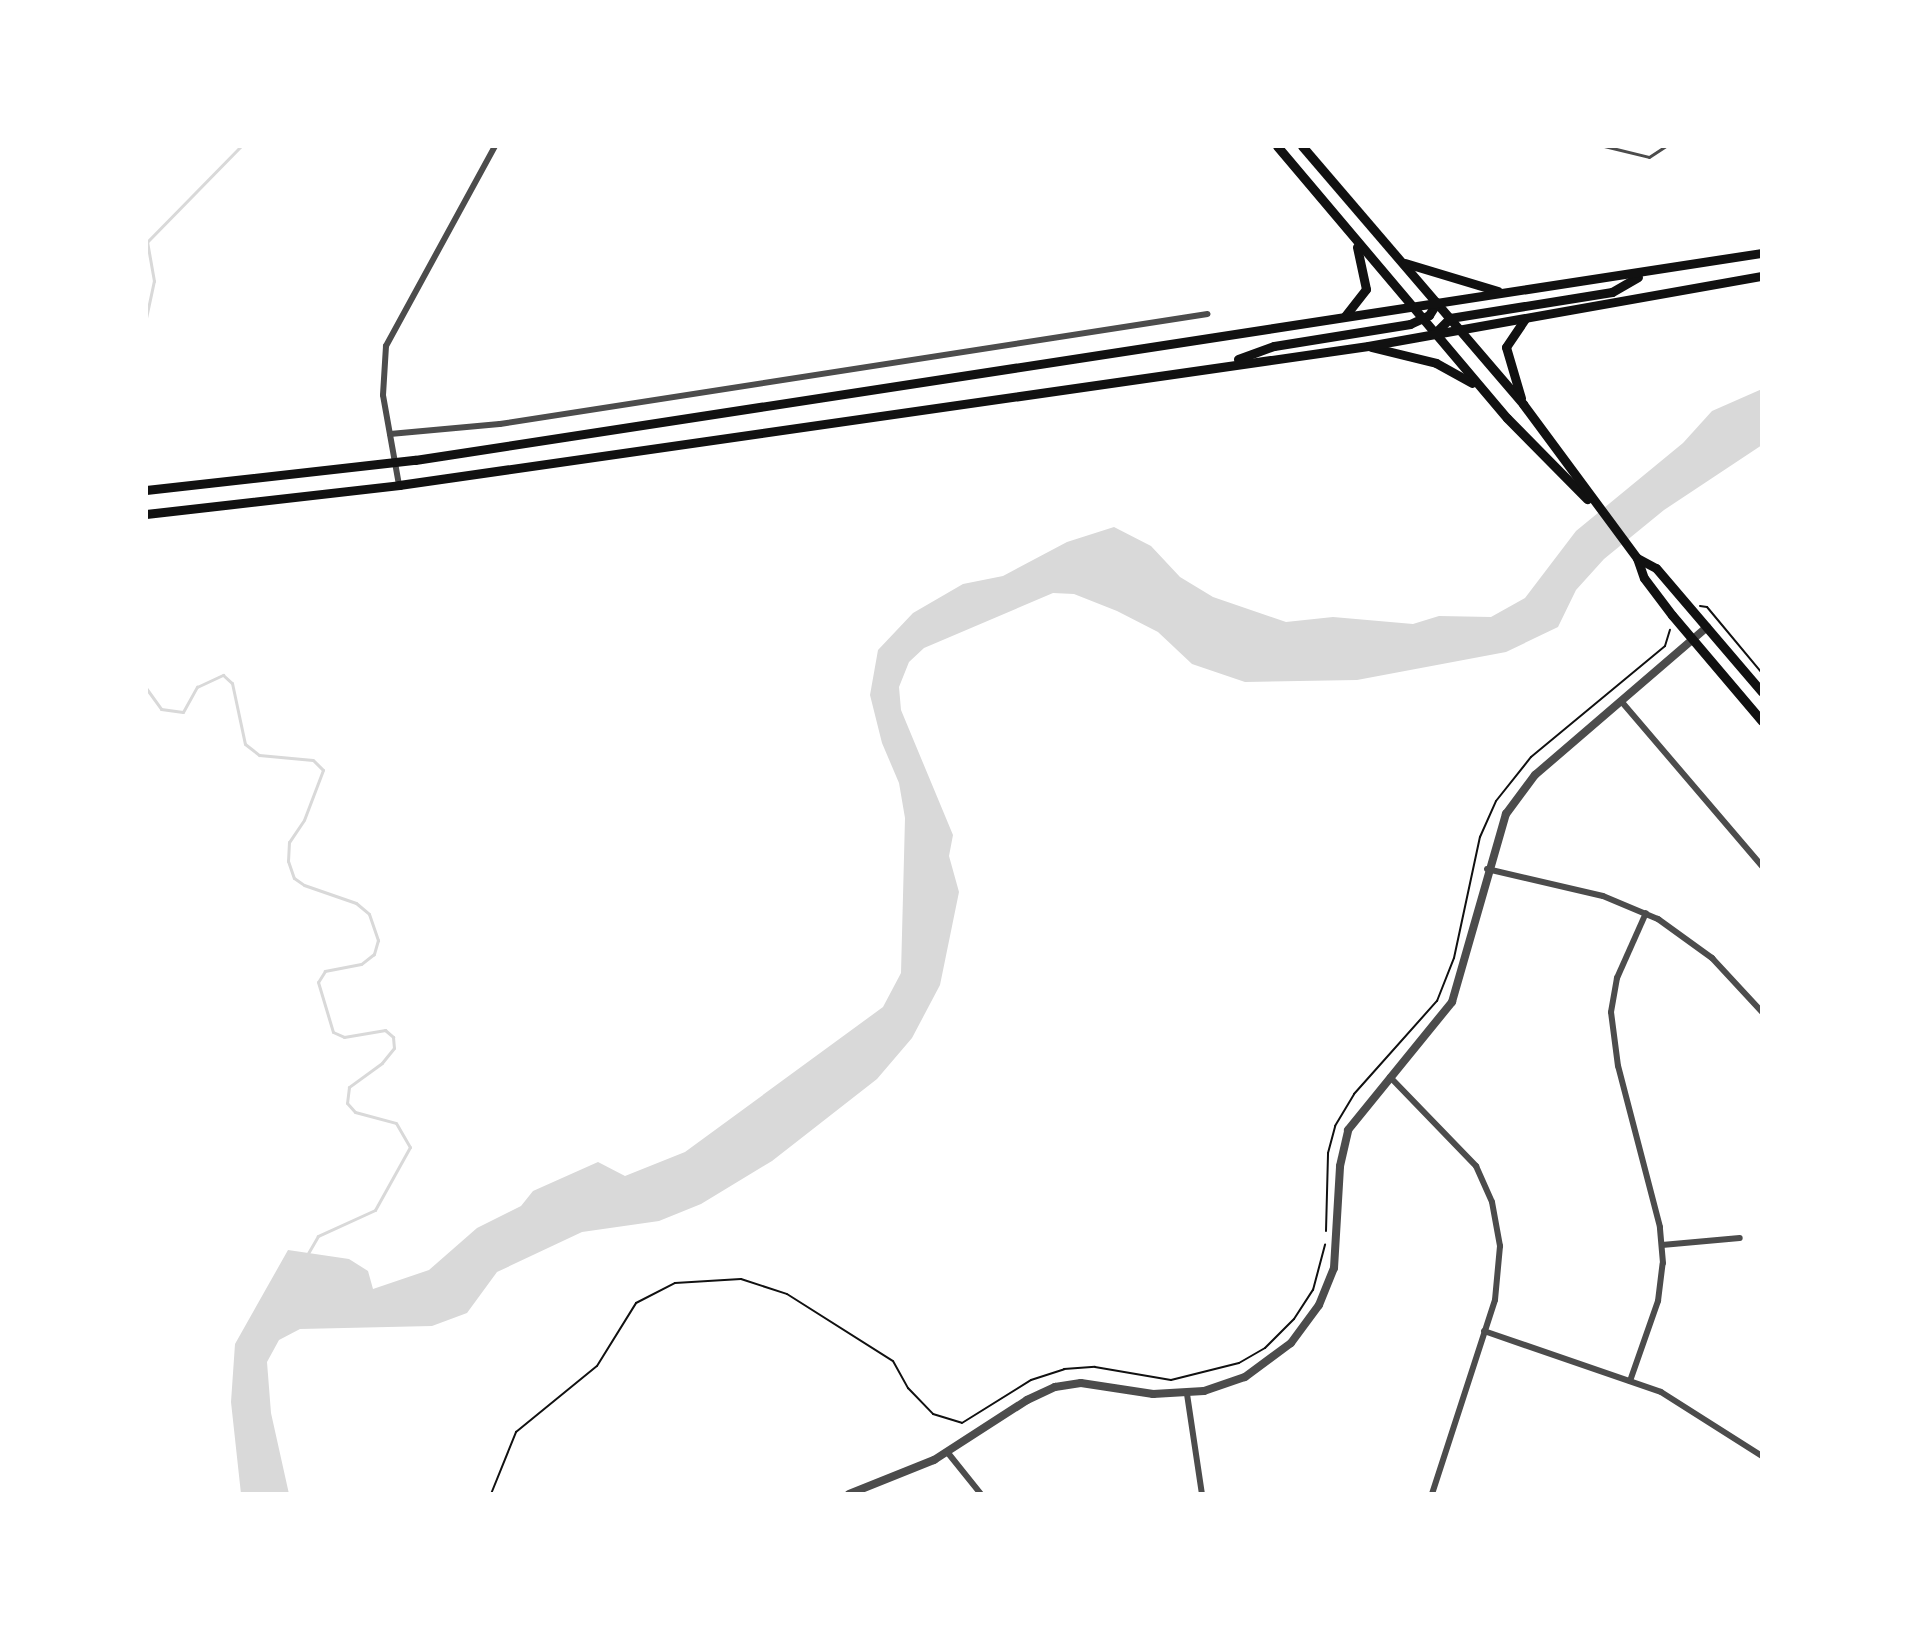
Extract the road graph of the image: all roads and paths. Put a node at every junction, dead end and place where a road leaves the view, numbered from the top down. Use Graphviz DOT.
graph roads {
  1 [pos="495,146"];
  2 [pos="1277,146"];
  3 [pos="1302,146"];
  4 [pos="1604,146"];
  5 [pos="1666,146"];
  6 [pos="1357,244"];
  7 [pos="1762,253"];
  8 [pos="1402,261"];
  9 [pos="1643,273"];
  10 [pos="1762,276"];
  11 [pos="1505,292"];
  12 [pos="1437,302"];
  13 [pos="1411,307"];
  14 [pos="1207,314"];
  15 [pos="1345,316"];
  16 [pos="1450,318"];
  17 [pos="1422,319"];
  18 [pos="1525,319"];
  19 [pos="1459,328"];
  20 [pos="1434,334"];
  21 [pos="1368,346"];
  22 [pos="1233,362"];
  23 [pos="1482,389"];
  24 [pos="1523,404"];
  25 [pos="390,434"];
  26 [pos="395,463"];
  27 [pos="399,485"];
  28 [pos="146,490"];
  29 [pos="1590,501"];
  30 [pos="146,514"];
  31 [pos="1637,558"];
  32 [pos="1694,611"];
  33 [pos="1678,624"];
  34 [pos="1707,627"];
  35 [pos="1692,641"];
  36 [pos="1762,673"];
  37 [pos="1762,692"];
  38 [pos="1621,701"];
  39 [pos="1762,721"];
  40 [pos="1762,866"];
  41 [pos="1487,869"];
  42 [pos="1646,913"];
  43 [pos="1762,1012"];
  44 [pos="1390,1077"];
  45 [pos="1740,1238"];
  46 [pos="1662,1245"];
  47 [pos="1484,1331"];
  48 [pos="1630,1381"];
  49 [pos="1187,1394"];
  50 [pos="948,1453"];
  51 [pos="1762,1456"];
  52 [pos="491,1494"];
  53 [pos="849,1494"];
  54 [pos="981,1494"];
  55 [pos="1202,1494"];
  56 [pos="1432,1494"];
  1 -- 25 [label="street"];
  2 -- 6 [label="main road"];
  3 -- 8 [label="main road"];
  4 -- 5 [label="lane"];
  6 -- 13 [label="main road"];
  6 -- 15 [label="main road"];
  7 -- 9 [label="main road"];
  8 -- 11 [label="main road"];
  8 -- 12 [label="main road"];
  9 -- 11 [label="main road"];
  9 -- 16 [label="main road"];
  10 -- 18 [label="main road"];
  11 -- 12 [label="main road"];
  12 -- 13 [label="main road"];
  12 -- 16 [label="main road"];
  12 -- 17 [label="main road"];
  13 -- 15 [label="main road"];
  13 -- 17 [label="main road"];
  14 -- 25 [label="street"];
  15 -- 26 [label="main road"];
  16 -- 19 [label="main road"];
  16 -- 20 [label="main road"];
  17 -- 20 [label="main road"];
  17 -- 22 [label="main road"];
  18 -- 19 [label="main road"];
  18 -- 24 [label="main road"];
  19 -- 20 [label="main road"];
  19 -- 24 [label="main road"];
  20 -- 21 [label="main road"];
  20 -- 23 [label="main road"];
  21 -- 22 [label="main road"];
  21 -- 23 [label="main road"];
  22 -- 27 [label="main road"];
  23 -- 29 [label="main road"];
  24 -- 29 [label="main road"];
  25 -- 26 [label="street"];
  26 -- 27 [label="street"];
  26 -- 28 [label="main road"];
  27 -- 30 [label="main road"];
  29 -- 31 [label="main road"];
  31 -- 32 [label="main road"];
  31 -- 33 [label="main road"];
  32 -- 34 [label="main road"];
  32 -- 36 [label="path"];
  33 -- 35 [label="main road"];
  33 -- 52 [label="path"];
  34 -- 35 [label="street"];
  34 -- 37 [label="main road"];
  35 -- 38 [label="street"];
  35 -- 39 [label="main road"];
  38 -- 40 [label="street"];
  38 -- 41 [label="street"];
  41 -- 42 [label="street"];
  41 -- 44 [label="street"];
  42 -- 43 [label="street"];
  42 -- 46 [label="street"];
  44 -- 47 [label="street"];
  44 -- 49 [label="street"];
  45 -- 46 [label="street"];
  46 -- 48 [label="street"];
  47 -- 48 [label="street"];
  47 -- 56 [label="street"];
  48 -- 51 [label="street"];
  49 -- 50 [label="street"];
  49 -- 55 [label="street"];
  50 -- 53 [label="street"];
  50 -- 54 [label="street"];
}
